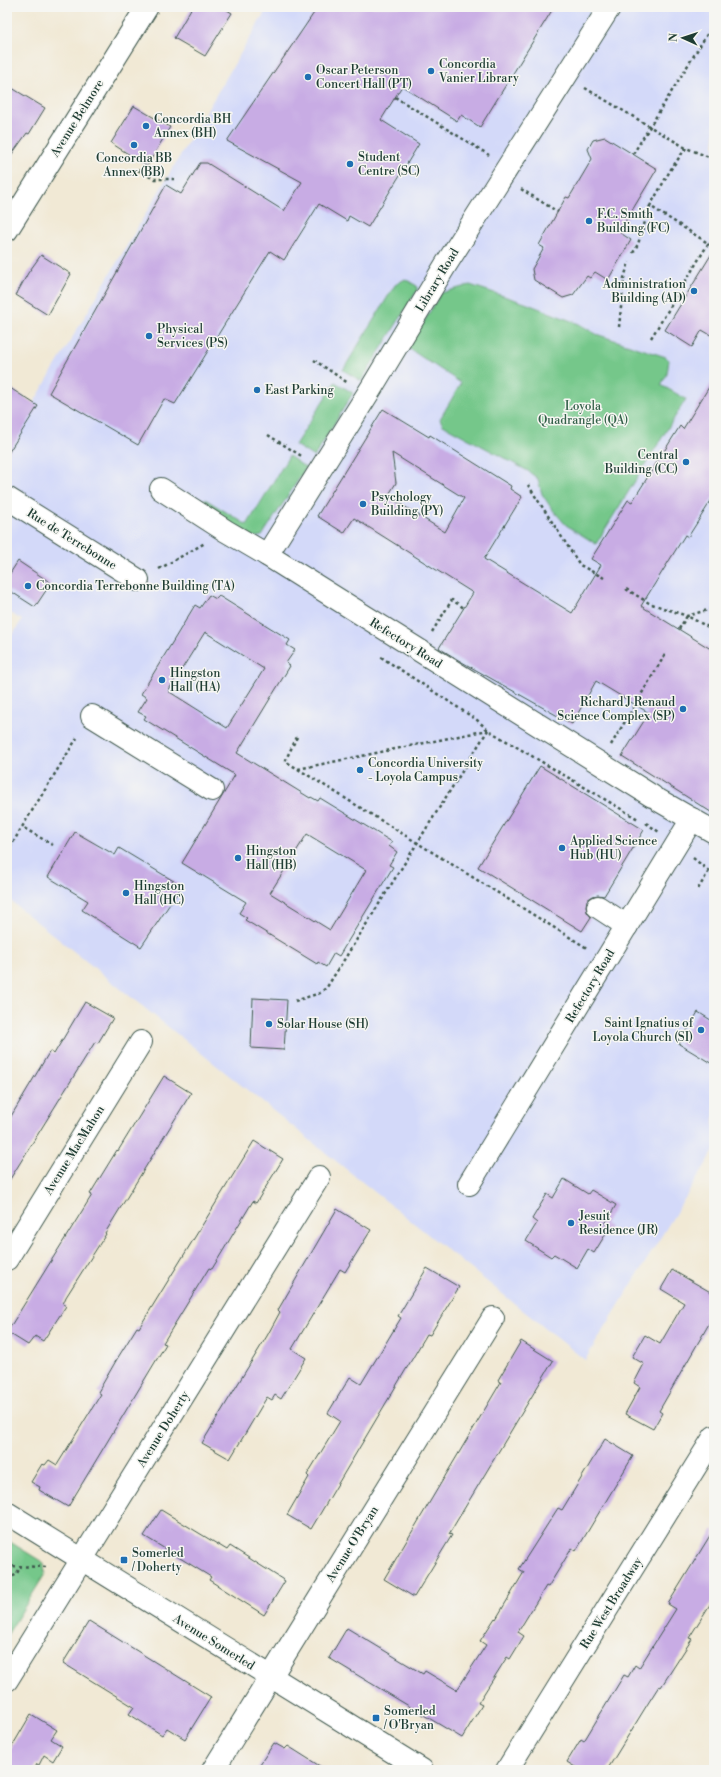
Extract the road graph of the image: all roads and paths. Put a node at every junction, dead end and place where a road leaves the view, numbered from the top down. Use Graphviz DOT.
graph roads {
  1 [pos="147,7"];
  2 [pos="609,8"];
  3 [pos="714,23"];
  4 [pos="566,76"];
  5 [pos="395,97"];
  6 [pos="650,126"];
  7 [pos="686,148"];
  8 [pos="633,154"];
  9 [pos="714,159"];
  10 [pos="508,167"];
  11 [pos="138,170"];
  12 [pos="174,179"];
  13 [pos="521,189"];
  14 [pos="650,206"];
  15 [pos="558,212"];
  16 [pos="7,230"];
  17 [pos="708,243"];
  18 [pos="714,247"];
  19 [pos="633,253"];
  20 [pos="629,262"];
  21 [pos="685,282"];
  22 [pos="677,296"];
  23 [pos="619,327"];
  24 [pos="651,338"];
  25 [pos="314,360"];
  26 [pos="350,384"];
  27 [pos="268,435"];
  28 [pos="304,458"];
  29 [pos="528,485"];
  30 [pos="161,489"];
  31 [pos="7,498"];
  32 [pos="226,531"];
  33 [pos="268,555"];
  34 [pos="158,569"];
  35 [pos="604,578"];
  36 [pos="138,580"];
  37 [pos="626,589"];
  38 [pos="464,608"];
  39 [pos="714,608"];
  40 [pos="687,616"];
  41 [pos="679,629"];
  42 [pos="714,630"];
  43 [pos="429,636"];
  44 [pos="666,652"];
  45 [pos="381,656"];
  46 [pos="92,716"];
  47 [pos="488,730"];
  48 [pos="297,737"];
  49 [pos="77,738"];
  50 [pos="600,763"];
  51 [pos="298,769"];
  52 [pos="212,790"];
  53 [pos="638,819"];
  54 [pos="692,819"];
  55 [pos="22,827"];
  56 [pos="714,832"];
  57 [pos="417,843"];
  58 [pos="53,845"];
  59 [pos="7,853"];
  60 [pos="691,857"];
  61 [pos="714,870"];
  62 [pos="709,871"];
  63 [pos="714,875"];
  64 [pos="698,889"];
  65 [pos="598,907"];
  66 [pos="627,926"];
  67 [pos="590,950"];
  68 [pos="295,1001"];
  69 [pos="142,1042"];
  70 [pos="319,1177"];
  71 [pos="469,1184"];
  72 [pos="7,1259"];
  73 [pos="493,1318"];
  74 [pos="714,1436"];
  75 [pos="7,1513"];
  76 [pos="83,1560"];
  77 [pos="7,1566"];
  78 [pos="21,1566"];
  79 [pos="49,1567"];
  80 [pos="7,1578"];
  81 [pos="270,1677"];
  82 [pos="7,1680"];
  83 [pos="213,1770"];
  84 [pos="422,1770"];
  85 [pos="507,1770"];
  1 -- 16 [label="street, Avenue Belmore"];
  2 -- 4 [label="street, Library Road"];
  3 -- 6 [label="path"];
  4 -- 6 [label="path"];
  4 -- 10 [label="street, Library Road"];
  5 -- 10 [label="path"];
  6 -- 7 [label="path"];
  6 -- 8 [label="path"];
  7 -- 9 [label="path"];
  7 -- 14 [label="path"];
  10 -- 33 [label="street, Library Road"];
  11 -- 12 [label="path"];
  13 -- 15 [label="path"];
  14 -- 17 [label="path"];
  14 -- 19 [label="path"];
  17 -- 18 [label="path"];
  17 -- 21 [label="path"];
  20 -- 23 [label="path"];
  22 -- 24 [label="path"];
  25 -- 26 [label="path"];
  27 -- 28 [label="path"];
  29 -- 35 [label="path"];
  30 -- 32 [label="street, Refectory Road"];
  31 -- 36 [label="street, Rue de Terrebonne"];
  32 -- 33 [label="street, Refectory Road"];
  32 -- 34 [label="path"];
  33 -- 50 [label="street, Refectory Road"];
  37 -- 40 [label="path"];
  38 -- 43 [label="path"];
  39 -- 40 [label="path"];
  40 -- 41 [label="path"];
  40 -- 42 [label="path"];
  44 -- 50 [label="path"];
  45 -- 47 [label="path"];
  46 -- 52 [label="street"];
  47 -- 51 [label="path"];
  47 -- 53 [label="path"];
  47 -- 57 [label="path"];
  48 -- 51 [label="path"];
  49 -- 55 [label="path"];
  50 -- 54 [label="street, Refectory Road"];
  51 -- 57 [label="path"];
  54 -- 56 [label="street"];
  54 -- 66 [label="street, Refectory Road"];
  55 -- 58 [label="path"];
  55 -- 59 [label="path"];
  57 -- 67 [label="path"];
  57 -- 68 [label="path"];
  60 -- 62 [label="path"];
  61 -- 62 [label="path"];
  62 -- 63 [label="path"];
  62 -- 64 [label="path"];
  65 -- 66 [label="street"];
  66 -- 71 [label="street, Refectory Road"];
  69 -- 72 [label="street, Avenue MacMahon"];
  70 -- 76 [label="street, Avenue Doherty"];
  73 -- 81 [label="street, Avenue O'Bryan"];
  74 -- 85 [label="street, Rue West Broadway"];
  75 -- 76 [label="street, Avenue Somerled"];
  76 -- 81 [label="street, Avenue Somerled"];
  76 -- 82 [label="street, Avenue Doherty"];
  77 -- 78 [label="path"];
  78 -- 79 [label="path"];
  78 -- 80 [label="path"];
  81 -- 83 [label="street, Avenue O'Bryan"];
  81 -- 84 [label="street, Avenue Somerled"];
}
